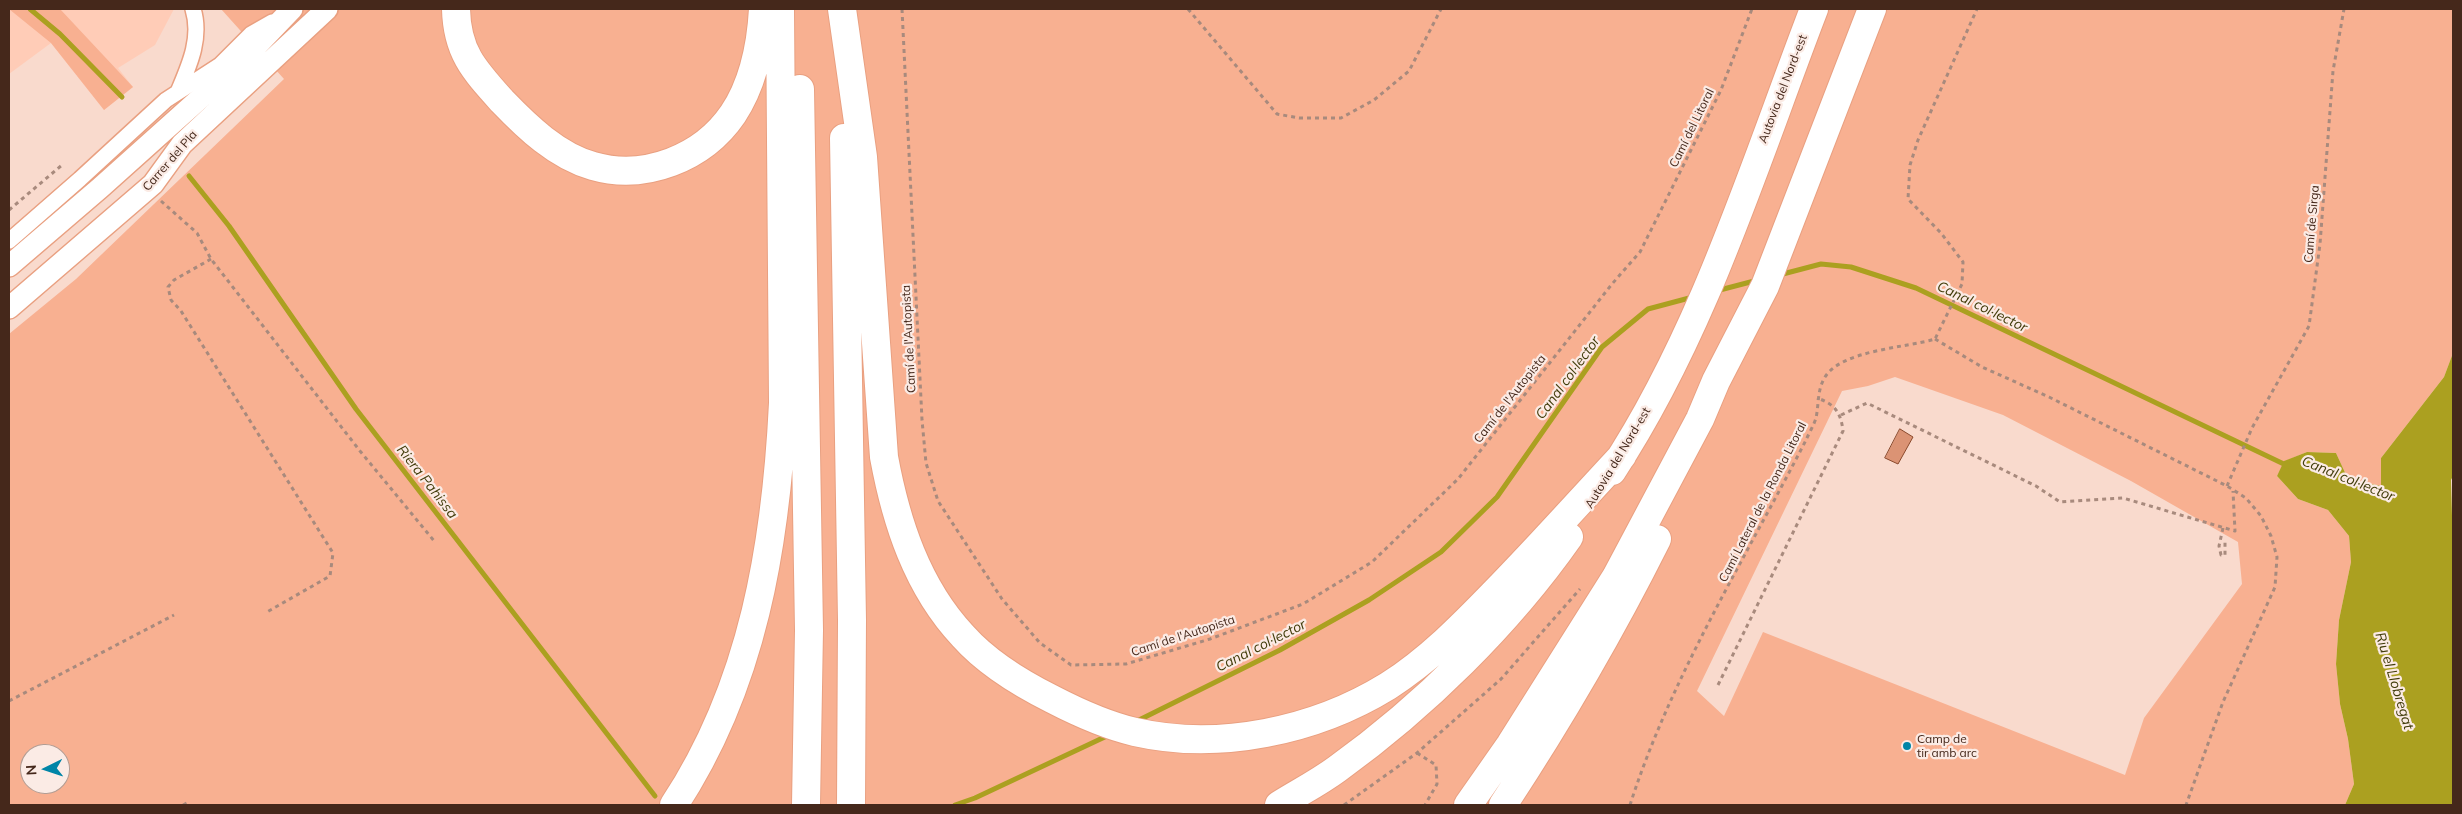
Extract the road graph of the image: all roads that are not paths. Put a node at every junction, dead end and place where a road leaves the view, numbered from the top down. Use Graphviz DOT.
graph roads {
  1 [pos="193,9"];
  2 [pos="327,9"];
  3 [pos="456,9"];
  4 [pos="763,9"];
  5 [pos="780,9"];
  6 [pos="798,9"];
  7 [pos="842,9"];
  8 [pos="1814,9"];
  9 [pos="1872,9"];
  10 [pos="289,12"];
  11 [pos="178,92"];
  12 [pos="9,241"];
  13 [pos="9,266"];
  14 [pos="9,308"];
  15 [pos="1722,389"];
  16 [pos="1622,456"];
  17 [pos="852,796"];
  18 [pos="806,800"];
  19 [pos="676,801"];
  20 [pos="1279,805"];
  21 [pos="1468,805"];
  22 [pos="1503,805"];
  1 -- 11 [label="street"];
  2 -- 14 [label="main road, Carrer del Pla"];
  3 -- 4 [label="highway"];
  5 -- 19 [label="highway"];
  6 -- 18 [label="highway"];
  7 -- 16 [label="highway"];
  7 -- 17 [label="highway"];
  8 -- 16 [label="highway, Autovia del Nord-est"];
  9 -- 15 [label="highway"];
  10 -- 11 [label="street, Carrer del Pla"];
  10 -- 13 [label="main road, Carrer del Pla"];
  11 -- 12 [label="street, Carrer del Pla"];
  15 -- 21 [label="highway"];
  15 -- 22 [label="highway"];
  16 -- 20 [label="highway, Autovia del Nord-est"];
}
